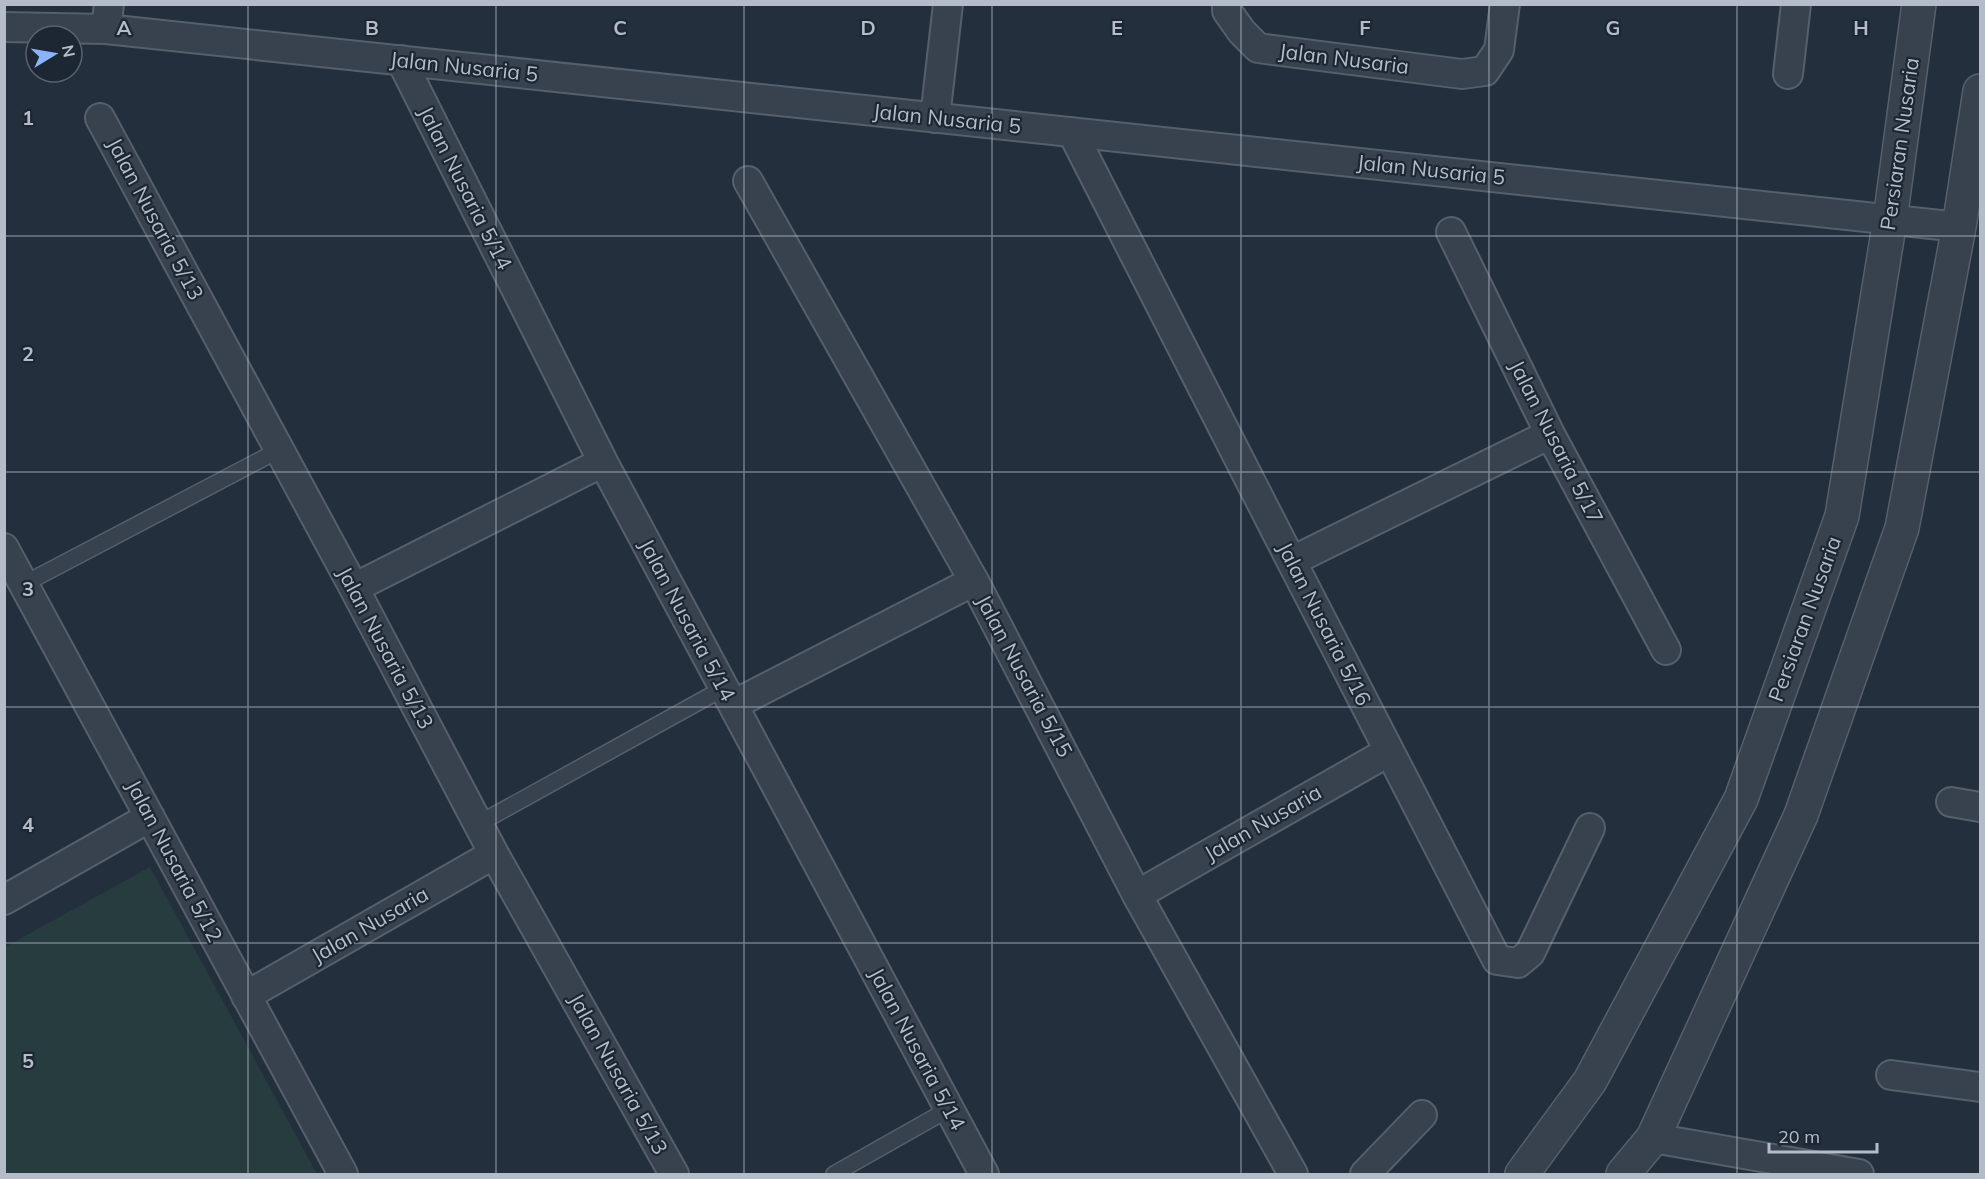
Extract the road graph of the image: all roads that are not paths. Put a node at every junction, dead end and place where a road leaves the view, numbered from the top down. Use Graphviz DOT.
graph roads {
  1 [pos="948,4"];
  2 [pos="1227,4"];
  3 [pos="1505,4"];
  4 [pos="1796,4"];
  5 [pos="1918,4"];
  6 [pos="107,17"];
  7 [pos="4,27"];
  8 [pos="401,60"];
  9 [pos="1788,74"];
  10 [pos="1980,91"];
  11 [pos="935,117"];
  12 [pos="100,118"];
  13 [pos="1072,132"];
  14 [pos="748,182"];
  15 [pos="1890,220"];
  16 [pos="1959,227"];
  17 [pos="1451,232"];
  18 [pos="1550,434"];
  19 [pos="279,450"];
  20 [pos="603,462"];
  21 [pos="4,548"];
  22 [pos="1292,561"];
  23 [pos="974,581"];
  24 [pos="14,588"];
  25 [pos="354,588"];
  26 [pos="1666,650"];
  27 [pos="728,697"];
  28 [pos="1388,752"];
  29 [pos="1951,802"];
  30 [pos="1980,807"];
  31 [pos="150,817"];
  32 [pos="478,824"];
  33 [pos="1590,828"];
  34 [pos="494,854"];
  35 [pos="1137,895"];
  36 [pos="4,900"];
  37 [pos="246,996"];
  38 [pos="1891,1075"];
  39 [pos="1980,1087"];
  40 [pos="949,1109"];
  41 [pos="1422,1115"];
  42 [pos="1653,1138"];
  43 [pos="343,1174"];
  44 [pos="674,1174"];
  45 [pos="834,1174"];
  46 [pos="984,1174"];
  47 [pos="1293,1174"];
  48 [pos="1365,1174"];
  49 [pos="1522,1174"];
  50 [pos="1623,1174"];
  51 [pos="1860,1174"];
  1 -- 11 [label="street"];
  2 -- 3 [label="street, Jalan Nusaria"];
  4 -- 9 [label="street"];
  5 -- 15 [label="street, Persiaran Nusaria"];
  6 -- 7 [label="street, Jalan Nusaria 5"];
  6 -- 8 [label="street, Jalan Nusaria 5"];
  8 -- 11 [label="street, Jalan Nusaria 5"];
  8 -- 20 [label="street, Jalan Nusaria 5/14"];
  10 -- 16 [label="street"];
  11 -- 13 [label="street, Jalan Nusaria 5"];
  12 -- 19 [label="street, Jalan Nusaria 5/13"];
  13 -- 15 [label="street, Jalan Nusaria 5"];
  13 -- 22 [label="street, Jalan Nusaria 5/16"];
  14 -- 23 [label="street, Jalan Nusaria 5/15"];
  15 -- 16 [label="street"];
  15 -- 49 [label="street, Persiaran Nusaria"];
  16 -- 42 [label="street"];
  17 -- 18 [label="street, Jalan Nusaria 5/17"];
  18 -- 22 [label="street"];
  18 -- 26 [label="street, Jalan Nusaria 5/17"];
  19 -- 24 [label="lane"];
  19 -- 25 [label="street, Jalan Nusaria 5/13"];
  20 -- 25 [label="street"];
  20 -- 27 [label="street, Jalan Nusaria 5/14"];
  21 -- 24 [label="street, Jalan Nusaria 5/12"];
  22 -- 28 [label="street, Jalan Nusaria 5/16"];
  23 -- 27 [label="street"];
  23 -- 35 [label="street, Jalan Nusaria 5/15"];
  24 -- 31 [label="street, Jalan Nusaria 5/12"];
  25 -- 32 [label="street, Jalan Nusaria 5/13"];
  27 -- 32 [label="lane"];
  27 -- 40 [label="street, Jalan Nusaria 5/14"];
  28 -- 33 [label="street, Jalan Nusaria 5/16"];
  28 -- 35 [label="street, Jalan Nusaria"];
  29 -- 30 [label="street"];
  31 -- 36 [label="street"];
  31 -- 37 [label="street, Jalan Nusaria 5/12"];
  32 -- 34 [label="street, Jalan Nusaria 5/13"];
  34 -- 37 [label="street, Jalan Nusaria"];
  34 -- 44 [label="street, Jalan Nusaria 5/13"];
  35 -- 47 [label="street, Jalan Nusaria 5/15"];
  37 -- 43 [label="street, Jalan Nusaria 5/12"];
  38 -- 39 [label="street"];
  40 -- 45 [label="lane"];
  40 -- 46 [label="street, Jalan Nusaria 5/14"];
  41 -- 48 [label="street"];
  42 -- 50 [label="street"];
  42 -- 51 [label="street"];
}
